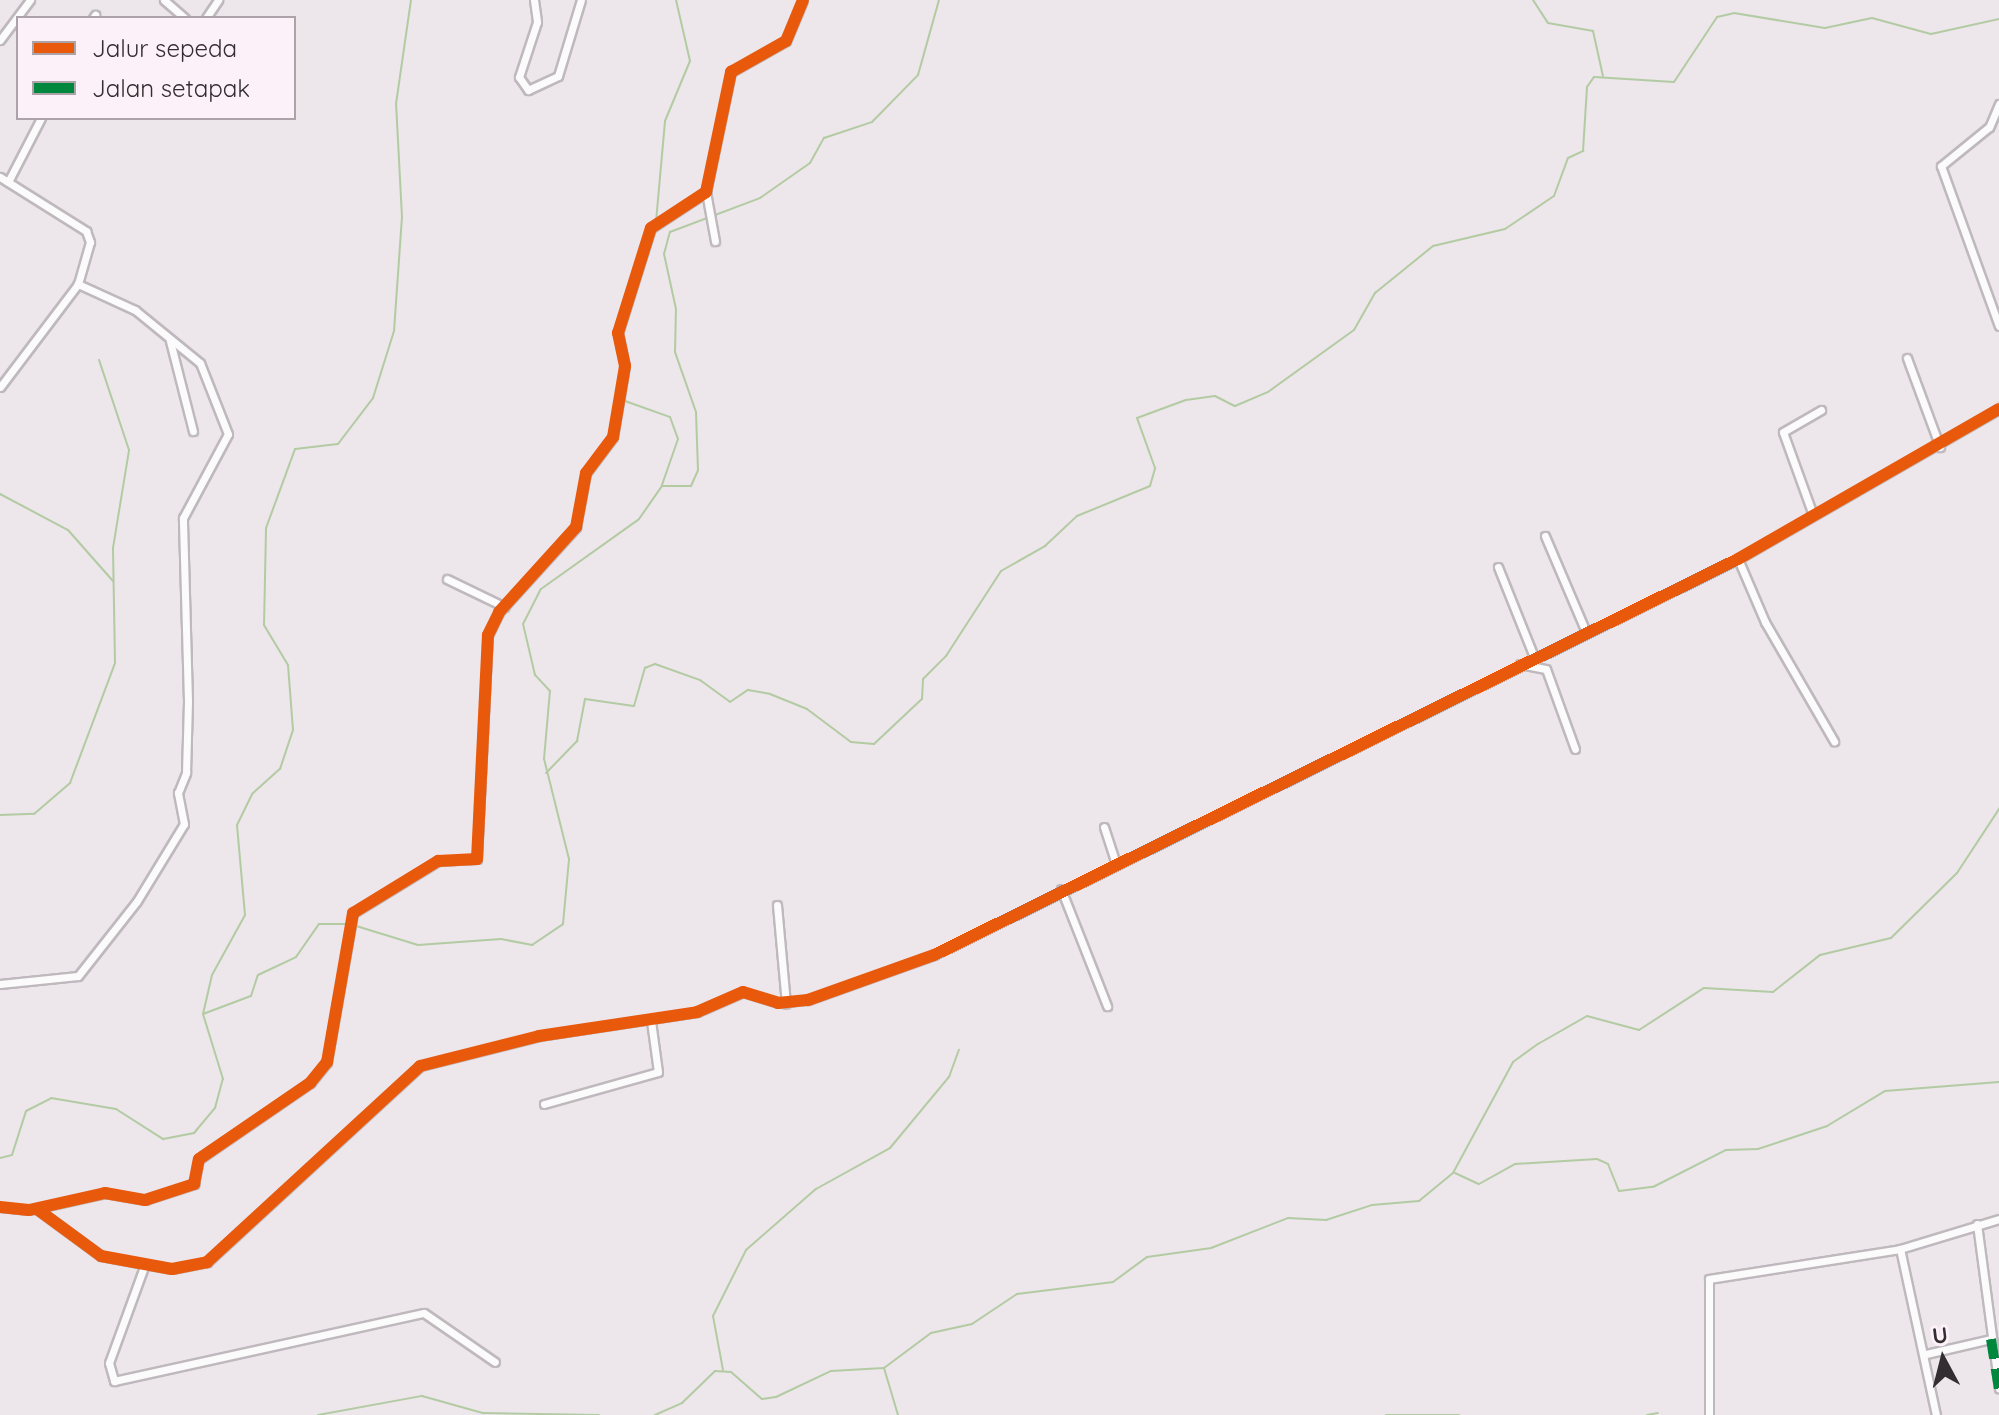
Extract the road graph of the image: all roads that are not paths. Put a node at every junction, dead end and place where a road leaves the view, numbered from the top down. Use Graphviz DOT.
graph roads {
  1 [pos="164,0"];
  2 [pos="534,0"];
  3 [pos="581,0"];
  4 [pos="803,0"];
  5 [pos="183,16"];
  6 [pos="16,19"];
  7 [pos="0,40"];
  8 [pos="1999,104"];
  9 [pos="40,120"];
  10 [pos="0,177"];
  11 [pos="8,182"];
  12 [pos="706,192"];
  13 [pos="715,241"];
  14 [pos="78,284"];
  15 [pos="1999,326"];
  16 [pos="170,341"];
  17 [pos="1907,358"];
  18 [pos="0,387"];
  19 [pos="1999,409"];
  20 [pos="1821,410"];
  21 [pos="193,431"];
  22 [pos="1940,447"];
  23 [pos="1813,515"];
  24 [pos="1545,536"];
  25 [pos="1738,559"];
  26 [pos="1498,567"];
  27 [pos="447,579"];
  28 [pos="505,607"];
  29 [pos="1586,632"];
  30 [pos="1534,657"];
  31 [pos="1520,664"];
  32 [pos="1834,741"];
  33 [pos="1575,749"];
  34 [pos="1104,827"];
  35 [pos="1116,863"];
  36 [pos="1061,889"];
  37 [pos="777,905"];
  38 [pos="0,984"];
  39 [pos="786,1004"];
  40 [pos="1107,1006"];
  41 [pos="651,1021"];
  42 [pos="544,1104"];
  43 [pos="0,1207"];
  44 [pos="37,1209"];
  45 [pos="1999,1219"];
  46 [pos="1977,1224"];
  47 [pos="1900,1249"];
  48 [pos="145,1264"];
  49 [pos="1991,1339"];
  50 [pos="1926,1354"];
  51 [pos="495,1362"];
  52 [pos="1999,1389"];
  53 [pos="1709,1415"];
  54 [pos="1936,1415"];
  1 -- 5 [label="street"];
  2 -- 3 [label="street"];
  4 -- 12 [label="street"];
  6 -- 7 [label="street"];
  8 -- 15 [label="street"];
  9 -- 11 [label="street"];
  10 -- 11 [label="street"];
  11 -- 14 [label="street"];
  12 -- 13 [label="street"];
  12 -- 28 [label="street"];
  14 -- 16 [label="street"];
  14 -- 18 [label="street"];
  16 -- 21 [label="street"];
  16 -- 38 [label="street"];
  17 -- 22 [label="street"];
  19 -- 22 [label="street"];
  20 -- 23 [label="street"];
  22 -- 23 [label="street"];
  23 -- 25 [label="street"];
  24 -- 29 [label="street"];
  25 -- 29 [label="street"];
  25 -- 32 [label="street"];
  26 -- 30 [label="street"];
  27 -- 28 [label="street"];
  28 -- 44 [label="street"];
  29 -- 30 [label="street"];
  30 -- 31 [label="street"];
  31 -- 33 [label="street"];
  31 -- 35 [label="street"];
  34 -- 35 [label="street"];
  35 -- 36 [label="street"];
  36 -- 39 [label="street"];
  36 -- 40 [label="street"];
  37 -- 39 [label="street"];
  39 -- 41 [label="street"];
  41 -- 42 [label="street"];
  41 -- 48 [label="street"];
  43 -- 44 [label="street"];
  44 -- 48 [label="street"];
  45 -- 46 [label="street"];
  46 -- 47 [label="street"];
  46 -- 49 [label="street"];
  47 -- 50 [label="street"];
  47 -- 53 [label="street"];
  48 -- 51 [label="street"];
  49 -- 50 [label="street"];
  49 -- 52 [label="street"];
  50 -- 54 [label="street"];
}
